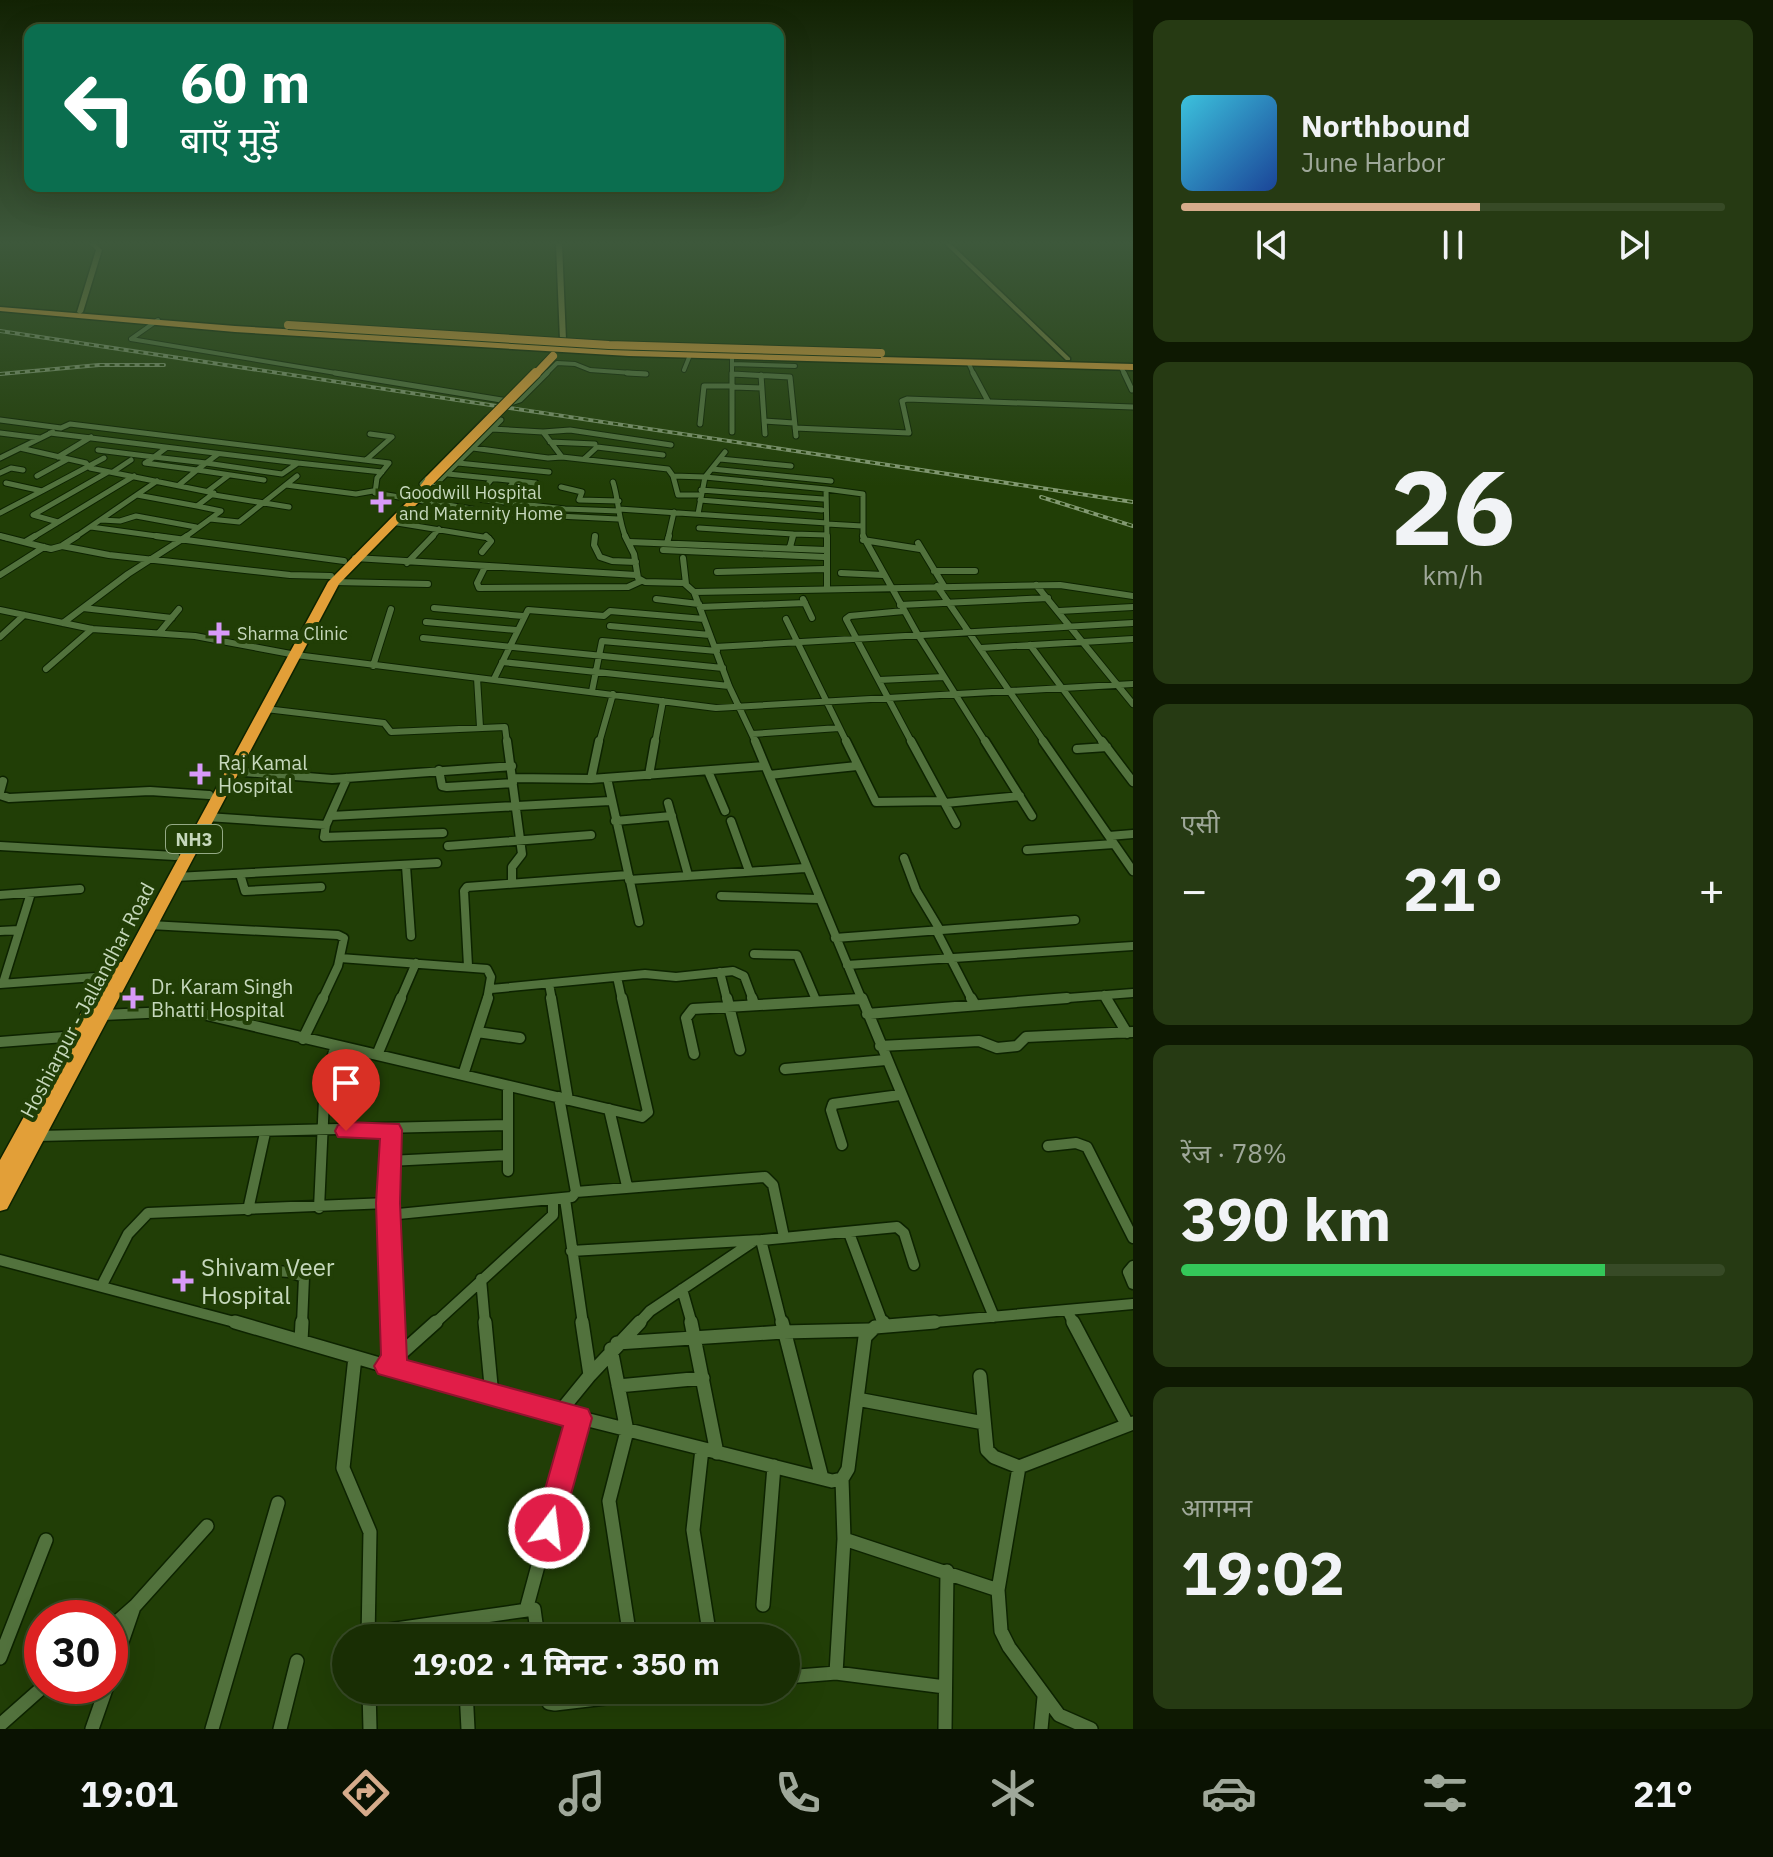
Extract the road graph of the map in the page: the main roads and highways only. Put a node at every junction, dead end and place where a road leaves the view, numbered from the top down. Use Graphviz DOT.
graph roads {
  1 [pos="195,325"];
  2 [pos="237,325"];
  3 [pos="272,325"];
  4 [pos="316,325"];
  5 [pos="286,327"];
  6 [pos="533,344"];
  7 [pos="595,346"];
  8 [pos="561,351"];
  9 [pos="1067,358"];
  10 [pos="934,359"];
  11 [pos="902,362"];
  12 [pos="1133,362"];
  13 [pos="418,493"];
  14 [pos="350,560"];
  15 [pos="291,654"];
  16 [pos="0,1179"];
  17 [pos="0,1203"];
  1 -- 6 [label="highway"];
  2 -- 5 [label="highway"];
  3 -- 5 [label="highway"];
  4 -- 6 [label="highway"];
  5 -- 9 [label="highway, bridge"];
  5 -- 10 [label="highway, bridge"];
  6 -- 8 [label="highway"];
  6 -- 8 [label="highway"];
  7 -- 8 [label="highway"];
  7 -- 9 [label="highway"];
  7 -- 11 [label="highway"];
  8 -- 13 [label="highway, NH3, bridge"];
  9 -- 12 [label="highway"];
  10 -- 11 [label="highway"];
  10 -- 12 [label="highway"];
  11 -- 12 [label="highway"];
  13 -- 14 [label="highway, Hoshiarpur - Jallandhar Road / NH3"];
  13 -- 14 [label="highway, Hoshiarpur - Jallandhar Road / NH3"];
  14 -- 15 [label="highway, Hoshiarpur - Jallandhar Road / NH3"];
  15 -- 16 [label="highway, Hoshiarpur - Jallandhar Road / NH3"];
  15 -- 17 [label="highway, Hoshiarpur - Jallandhar Road / NH3"];
}
